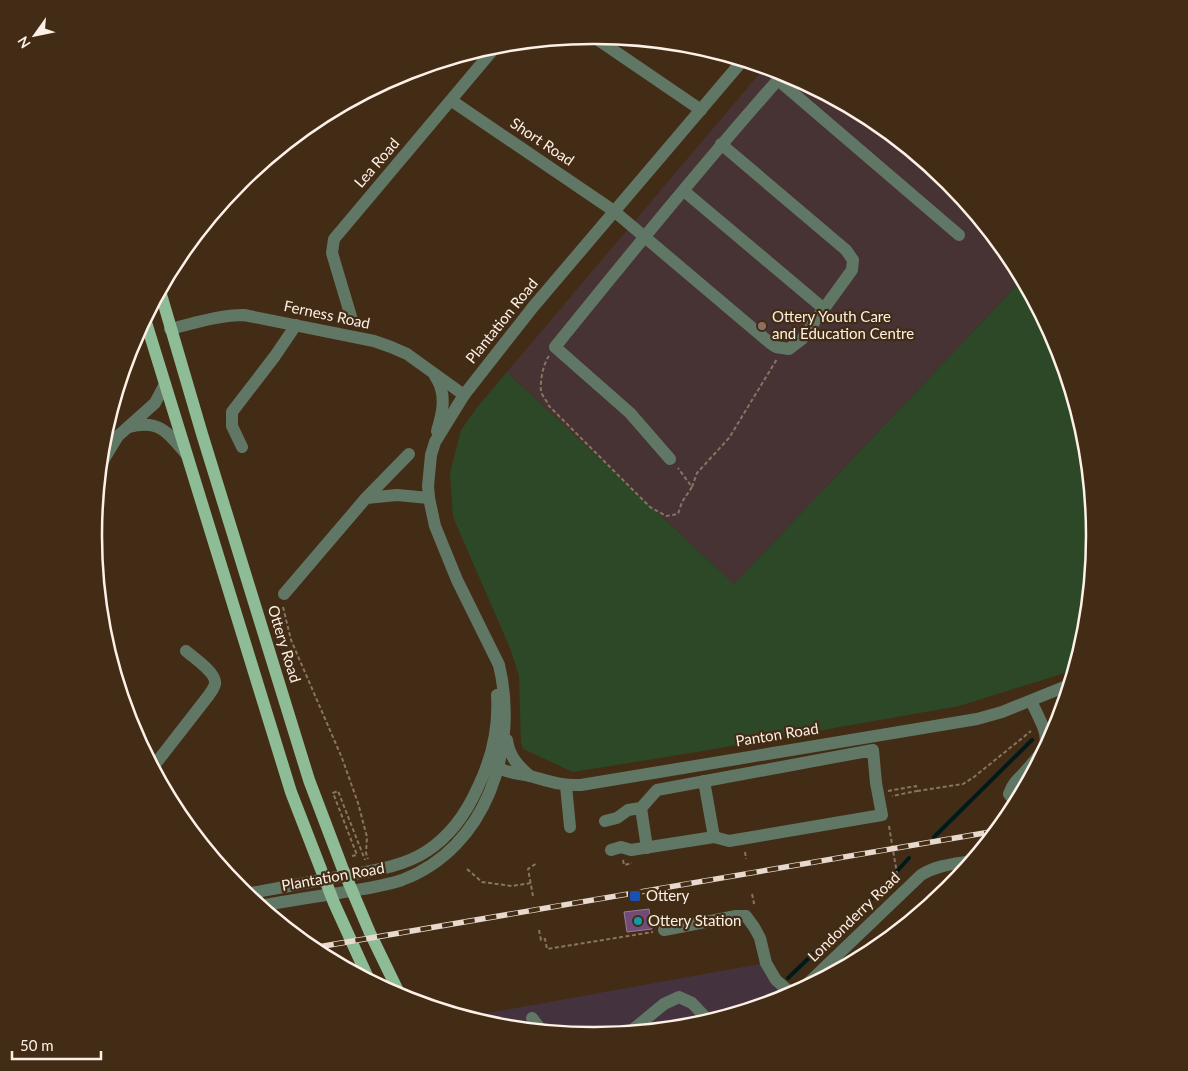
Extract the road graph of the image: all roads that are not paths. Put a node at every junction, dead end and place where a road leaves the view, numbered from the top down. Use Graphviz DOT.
graph roads {
  1 [pos="605,44"];
  2 [pos="489,55"];
  3 [pos="738,66"];
  4 [pos="778,80"];
  5 [pos="791,85"];
  6 [pos="452,101"];
  7 [pos="701,110"];
  8 [pos="721,144"];
  9 [pos="684,192"];
  10 [pos="614,210"];
  11 [pos="959,235"];
  12 [pos="645,236"];
  13 [pos="162,300"];
  14 [pos="823,308"];
  15 [pos="352,320"];
  16 [pos="296,325"];
  17 [pos="148,329"];
  18 [pos="170,329"];
  19 [pos="430,370"];
  20 [pos="165,384"];
  21 [pos="464,395"];
  22 [pos="126,427"];
  23 [pos="435,442"];
  24 [pos="111,446"];
  25 [pos="242,447"];
  26 [pos="186,454"];
  27 [pos="409,454"];
  28 [pos="670,459"];
  29 [pos="366,498"];
  30 [pos="429,498"];
  31 [pos="284,594"];
  32 [pos="488,646"];
  33 [pos="186,651"];
  34 [pos="1062,688"];
  35 [pos="1031,701"];
  36 [pos="1046,729"];
  37 [pos="505,730"];
  38 [pos="157,761"];
  39 [pos="493,766"];
  40 [pos="1026,770"];
  41 [pos="530,776"];
  42 [pos="704,781"];
  43 [pos="566,786"];
  44 [pos="1011,796"];
  45 [pos="641,808"];
  46 [pos="605,821"];
  47 [pos="570,827"];
  48 [pos="714,837"];
  49 [pos="648,848"];
  50 [pos="610,850"];
  51 [pos="961,863"];
  52 [pos="256,892"];
  53 [pos="269,904"];
  54 [pos="664,930"];
  55 [pos="837,962"];
  56 [pos="364,970"];
  57 [pos="395,985"];
  58 [pos="786,988"];
  59 [pos="703,1015"];
  60 [pos="532,1018"];
  61 [pos="536,1024"];
  62 [pos="639,1025"];
  1 -- 7 [label="street"];
  2 -- 6 [label="street, Lea Road"];
  3 -- 7 [label="street, Plantation Road"];
  4 -- 8 [label="street"];
  5 -- 11 [label="street"];
  6 -- 10 [label="street, Short Road"];
  6 -- 15 [label="street, Lea Road"];
  7 -- 10 [label="street, Plantation Road"];
  8 -- 9 [label="street"];
  8 -- 14 [label="street"];
  9 -- 12 [label="street"];
  9 -- 14 [label="street"];
  10 -- 12 [label="street, Short Road"];
  10 -- 21 [label="street, Plantation Road"];
  12 -- 14 [label="street, Short Road"];
  12 -- 28 [label="street"];
  13 -- 18 [label="main road, Ottery Road"];
  16 -- 18 [label="street, Ferness Road"];
  16 -- 19 [label="street, Ferness Road"];
  16 -- 25 [label="street"];
  17 -- 20 [label="main road"];
  18 -- 57 [label="main road, Ottery Road"];
  19 -- 21 [label="street, Ferness Road"];
  19 -- 23 [label="street"];
  20 -- 22 [label="street"];
  20 -- 26 [label="main road"];
  21 -- 23 [label="street, Plantation Road"];
  22 -- 24 [label="street"];
  22 -- 26 [label="street"];
  23 -- 30 [label="street, Plantation Road"];
  26 -- 56 [label="main road"];
  27 -- 29 [label="street"];
  29 -- 30 [label="street"];
  29 -- 31 [label="street"];
  30 -- 32 [label="street, Plantation Road"];
  32 -- 37 [label="street, Plantation Road"];
  32 -- 39 [label="street, Plantation Road"];
  33 -- 38 [label="street"];
  34 -- 35 [label="street, Panton Road"];
  35 -- 36 [label="street"];
  35 -- 43 [label="street, Panton Road"];
  37 -- 39 [label="street, Plantation Road"];
  37 -- 41 [label="street"];
  39 -- 41 [label="street, Panton Road"];
  39 -- 52 [label="street, Plantation Road"];
  39 -- 53 [label="street, Plantation Road"];
  40 -- 44 [label="street"];
  41 -- 43 [label="street, Panton Road"];
  42 -- 45 [label="street"];
  42 -- 48 [label="street"];
  42 -- 48 [label="street"];
  43 -- 47 [label="street"];
  45 -- 46 [label="street"];
  45 -- 49 [label="street"];
  48 -- 49 [label="street"];
  49 -- 50 [label="street"];
  51 -- 55 [label="street, Londonderry Road"];
  54 -- 58 [label="street"];
  59 -- 62 [label="street"];
  60 -- 61 [label="street"];
}
